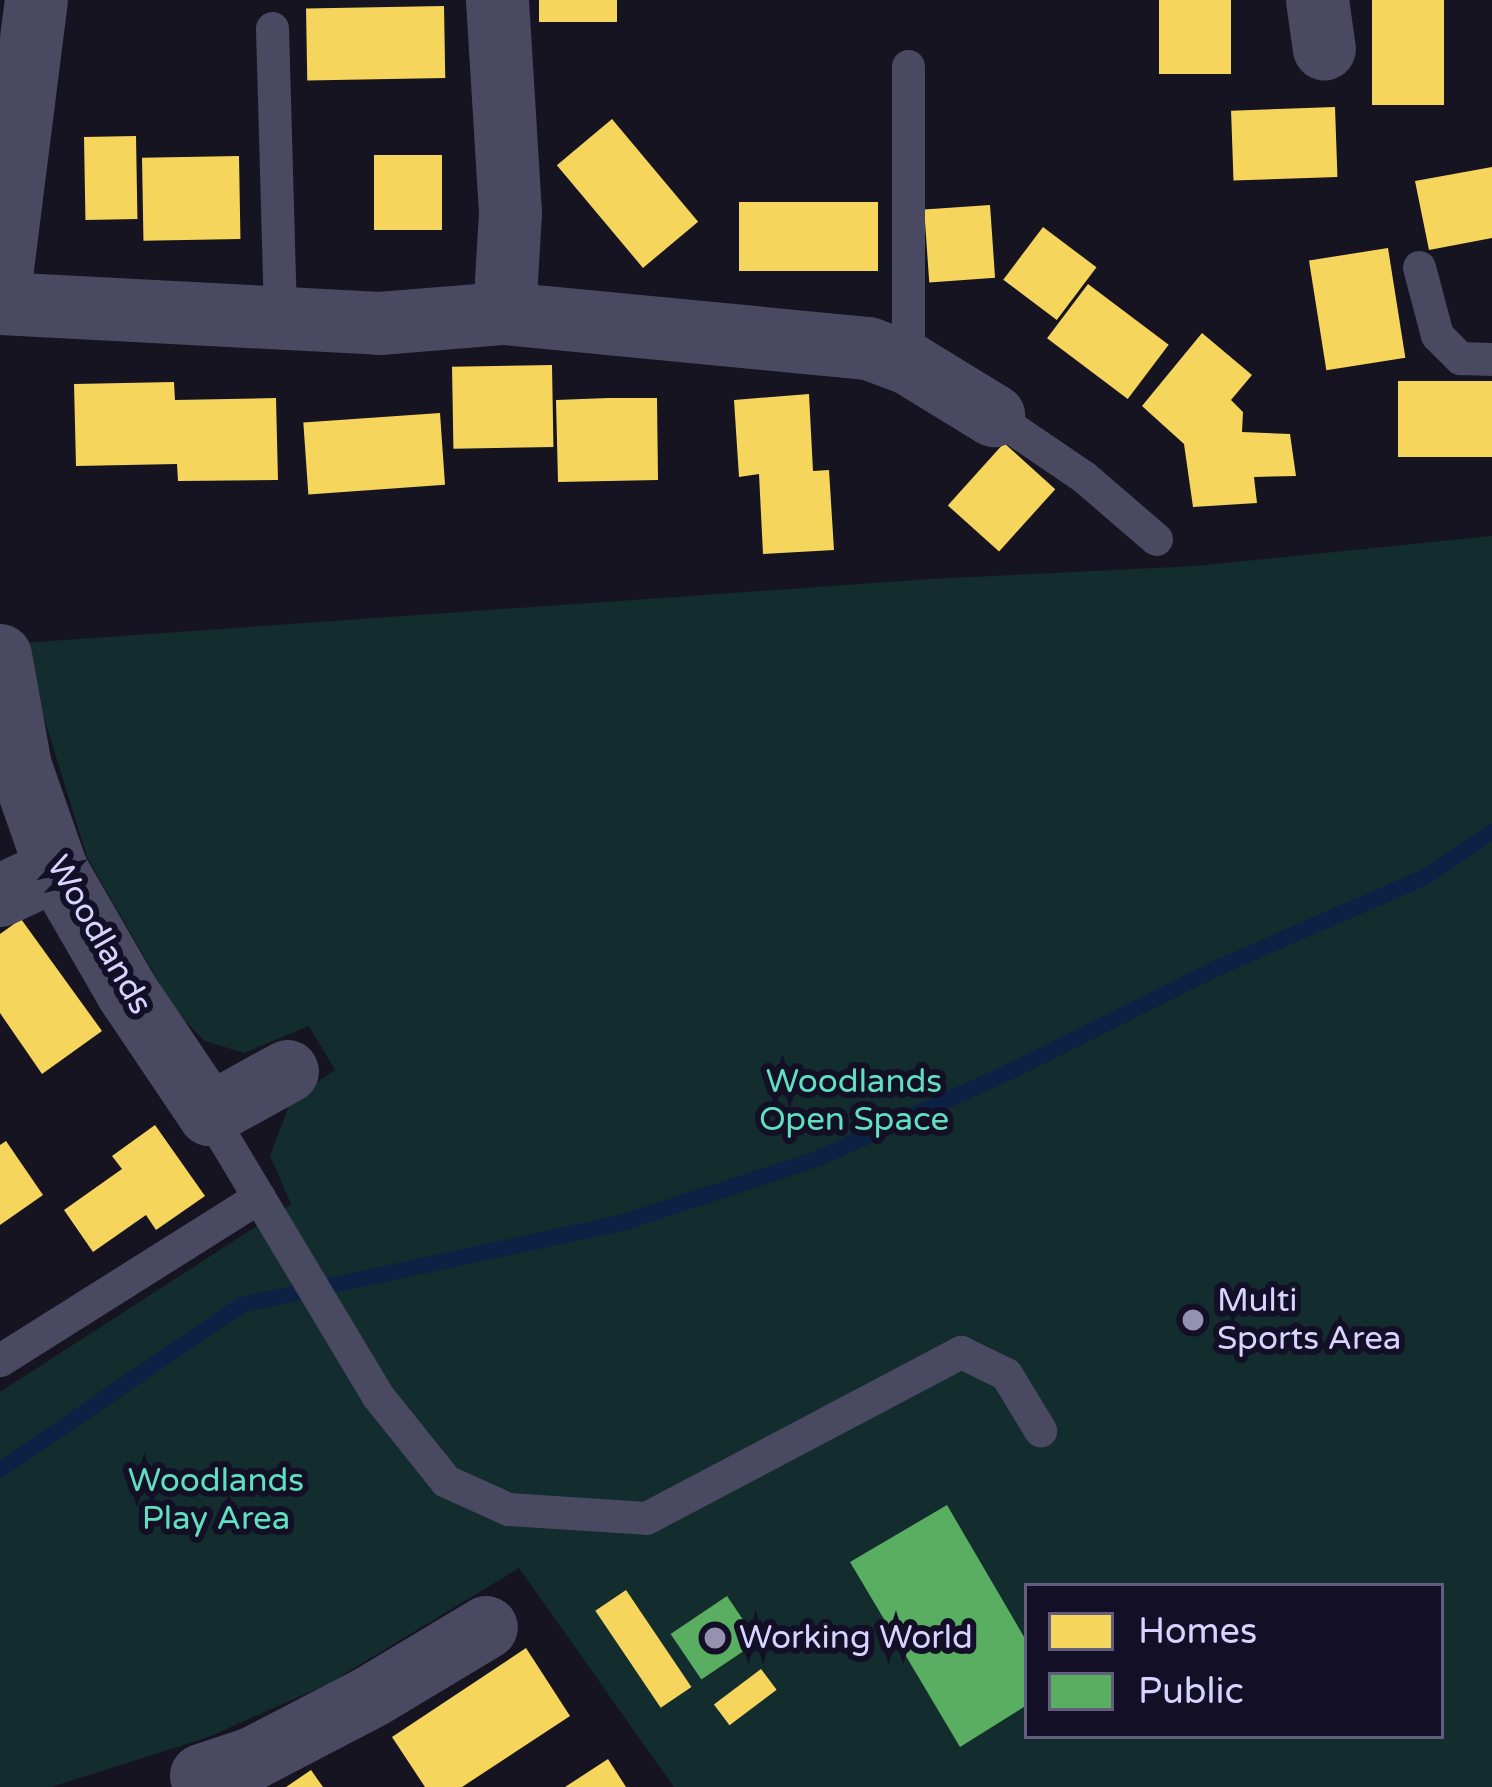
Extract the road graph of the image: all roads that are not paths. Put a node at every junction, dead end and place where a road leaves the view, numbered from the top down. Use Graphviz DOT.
graph roads {
  1 [pos="36,0"];
  2 [pos="497,0"];
  3 [pos="272,28"];
  4 [pos="908,66"];
  5 [pos="1419,267"];
  6 [pos="0,284"];
  7 [pos="0,303"];
  8 [pos="504,313"];
  9 [pos="280,319"];
  10 [pos="1492,359"];
  11 [pos="908,363"];
  12 [pos="993,416"];
  13 [pos="1156,539"];
  14 [pos="0,655"];
  15 [pos="56,869"];
  16 [pos="0,895"];
  17 [pos="287,1072"];
  18 [pos="209,1114"];
  19 [pos="259,1196"];
  20 [pos="0,1360"];
  21 [pos="1040,1430"];
  22 [pos="486,1627"];
  23 [pos="188,1783"];
  1 -- 6 [label="street"];
  2 -- 8 [label="street"];
  3 -- 9 [label="lane"];
  4 -- 11 [label="lane"];
  5 -- 10 [label="lane"];
  7 -- 9 [label="street"];
  8 -- 9 [label="street"];
  8 -- 11 [label="street"];
  11 -- 12 [label="street"];
  12 -- 13 [label="lane"];
  14 -- 15 [label="street, Woodlands"];
  15 -- 16 [label="street"];
  15 -- 18 [label="street, Woodlands"];
  17 -- 18 [label="street"];
  18 -- 19 [label="lane"];
  19 -- 20 [label="lane"];
  19 -- 21 [label="lane"];
  22 -- 23 [label="street"];
}
